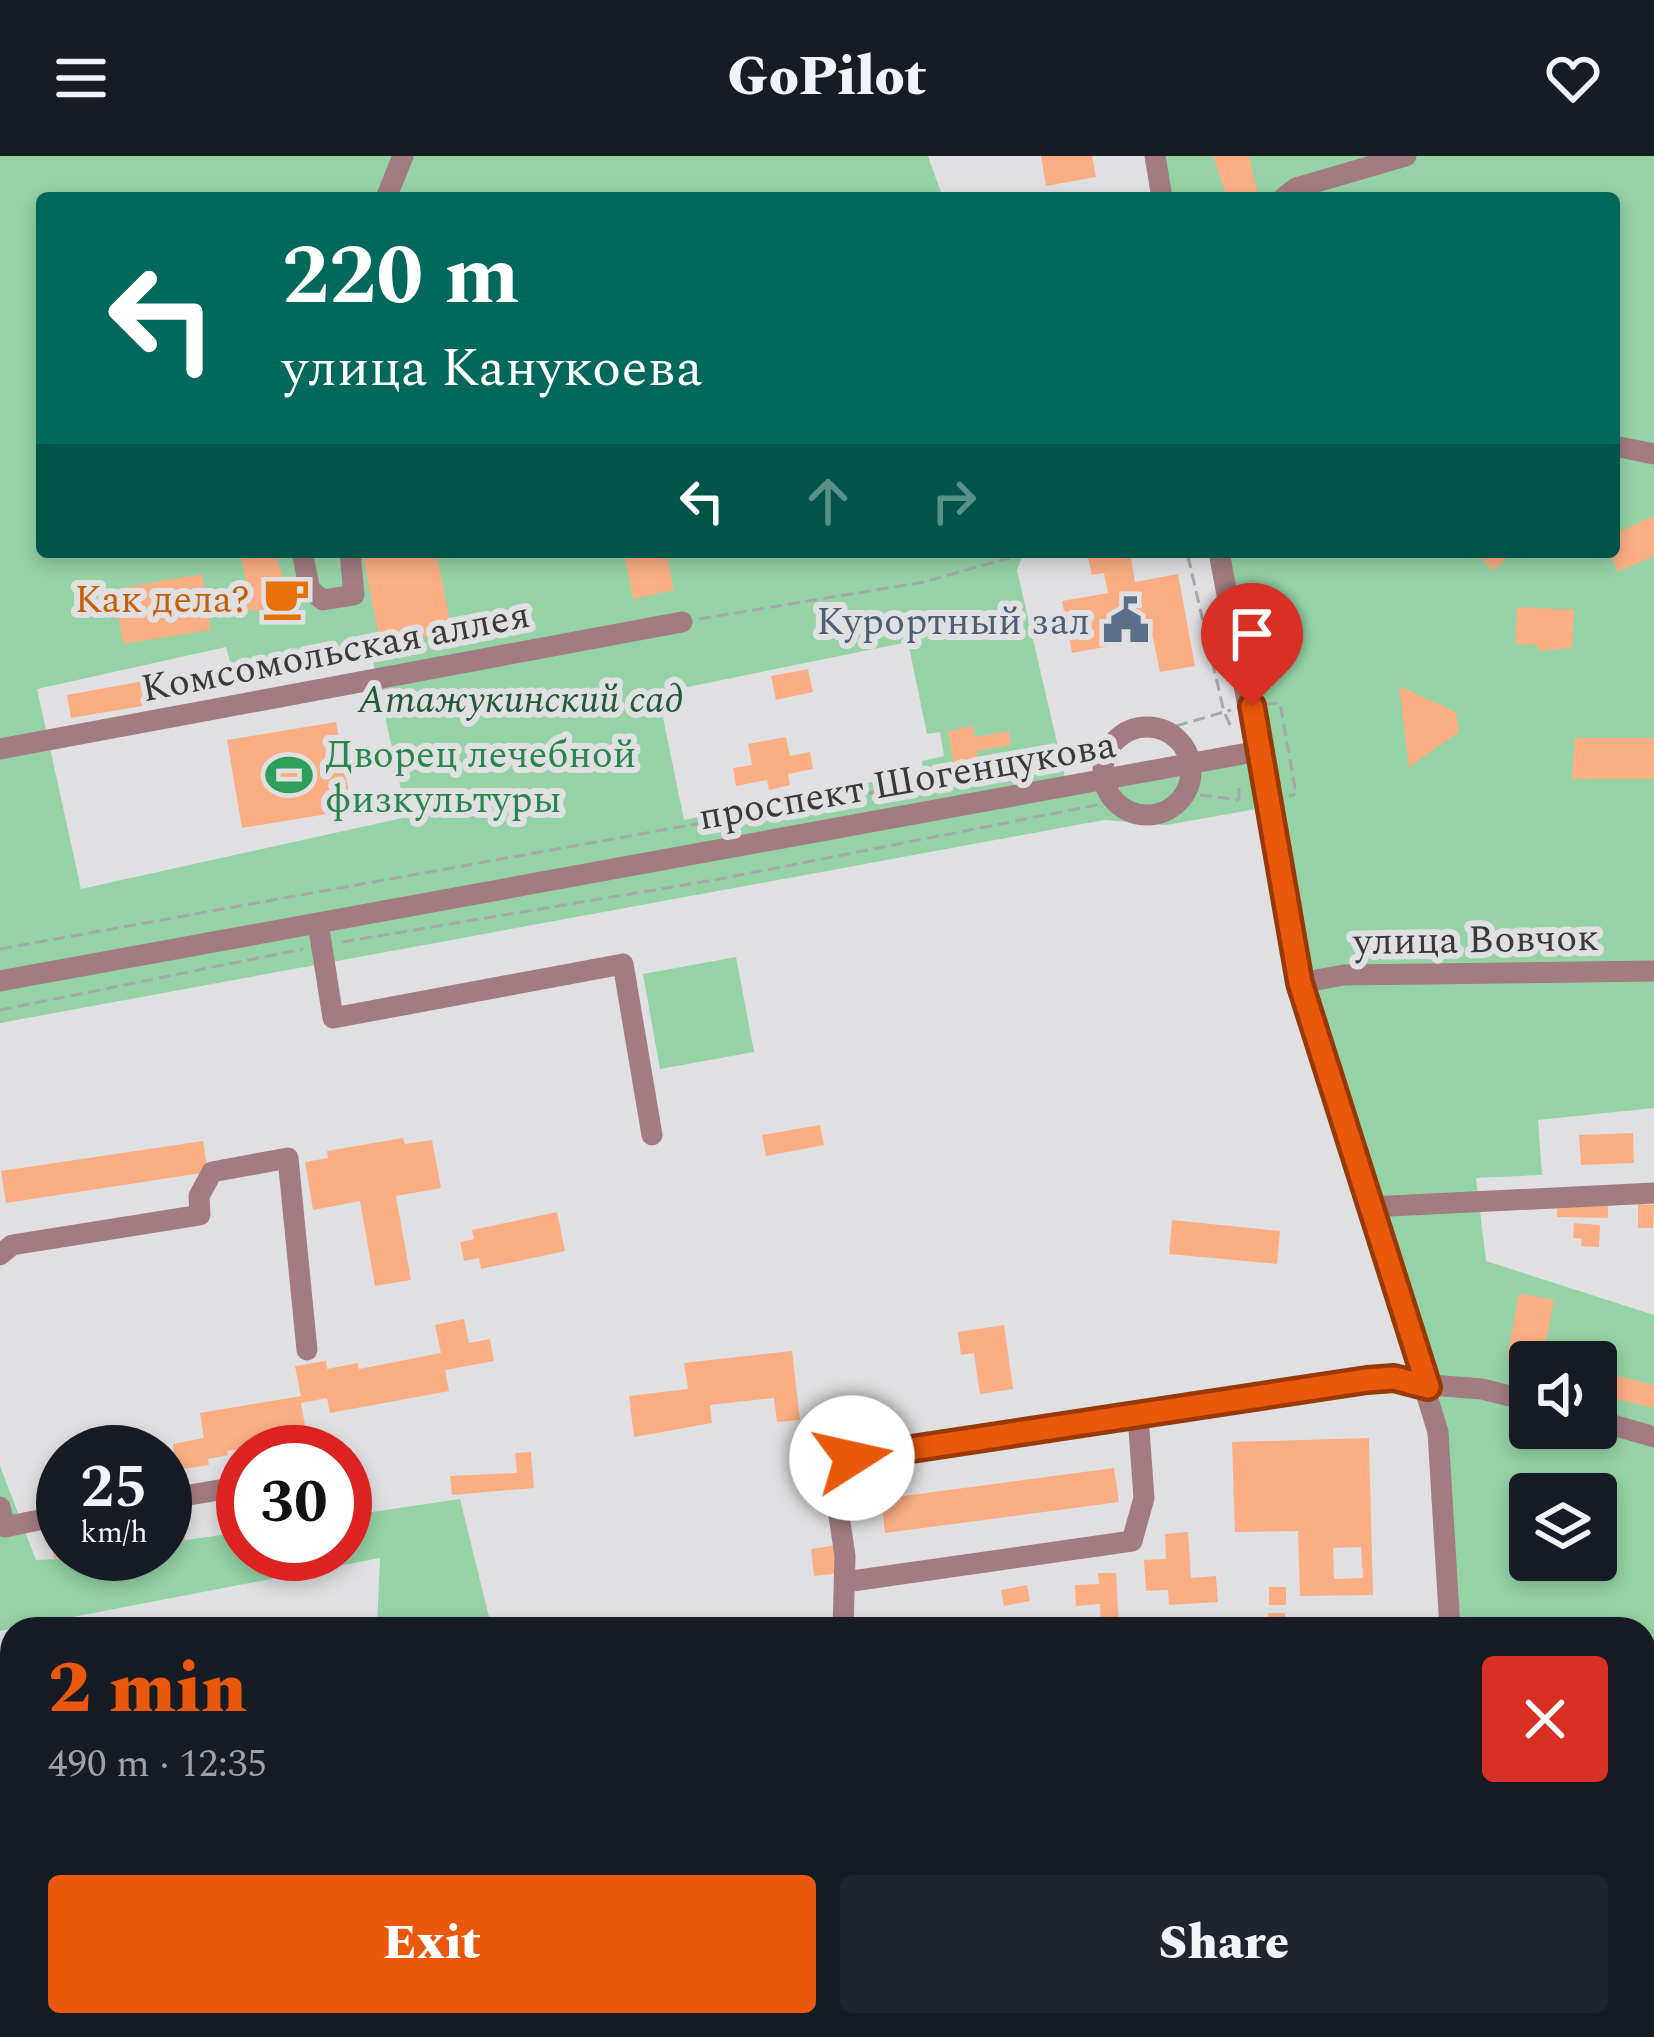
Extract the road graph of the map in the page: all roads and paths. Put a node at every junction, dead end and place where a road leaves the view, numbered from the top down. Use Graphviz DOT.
graph roads {
  1 [pos="403,156"];
  2 [pos="1155,156"];
  3 [pos="1406,156"];
  4 [pos="388,192"];
  5 [pos="1161,192"];
  6 [pos="1291,192"];
  7 [pos="1620,447"];
  8 [pos="1654,454"];
  9 [pos="303,558"];
  10 [pos="351,558"];
  11 [pos="1009,558"];
  12 [pos="1187,558"];
  13 [pos="1220,558"];
  14 [pos="682,622"];
  15 [pos="1264,704"];
  16 [pos="1232,710"];
  17 [pos="1224,712"];
  18 [pos="1230,725"];
  19 [pos="1176,726"];
  20 [pos="0,749"];
  21 [pos="1259,751"];
  22 [pos="1064,758"];
  23 [pos="1192,765"];
  24 [pos="1239,787"];
  25 [pos="1105,791"];
  26 [pos="1200,795"];
  27 [pos="1289,796"];
  28 [pos="1239,800"];
  29 [pos="1247,801"];
  30 [pos="320,934"];
  31 [pos="0,949"];
  32 [pos="1654,971"];
  33 [pos="0,981"];
  34 [pos="1300,983"];
  35 [pos="0,1010"];
  36 [pos="652,1135"];
  37 [pos="1653,1193"];
  38 [pos="1370,1207"];
  39 [pos="0,1255"];
  40 [pos="307,1350"];
  41 [pos="1428,1387"];
  42 [pos="1509,1396"];
  43 [pos="1138,1416"];
  44 [pos="1617,1426"];
  45 [pos="1654,1437"];
  46 [pos="0,1508"];
  47 [pos="36,1521"];
  48 [pos="845,1582"];
  49 [pos="844,1617"];
  50 [pos="1449,1617"];
  1 -- 4 [label="street"];
  2 -- 5 [label="street"];
  3 -- 6 [label="street"];
  7 -- 8 [label="street"];
  9 -- 10 [label="street"];
  11 -- 14 [label="path"];
  12 -- 17 [label="path"];
  13 -- 21 [label="street"];
  14 -- 20 [label="street, Комсомольская аллея"];
  15 -- 27 [label="path"];
  16 -- 17 [label="path"];
  17 -- 18 [label="path"];
  17 -- 19 [label="path"];
  21 -- 23 [label="street, проспект Шогенцукова"];
  21 -- 34 [label="street"];
  22 -- 31 [label="path"];
  23 -- 25 [label="street, проспект Шогенцукова"];
  23 -- 25 [label="street"];
  23 -- 25 [label="street"];
  24 -- 28 [label="path"];
  25 -- 30 [label="street, проспект Шогенцукова"];
  25 -- 30 [label="path"];
  26 -- 28 [label="path"];
  28 -- 29 [label="path"];
  30 -- 33 [label="street, проспект Шогенцукова"];
  30 -- 35 [label="path"];
  30 -- 36 [label="street"];
  32 -- 34 [label="street, улица Вовчок"];
  34 -- 38 [label="street"];
  37 -- 38 [label="street"];
  38 -- 41 [label="street"];
  39 -- 40 [label="street"];
  41 -- 42 [label="street"];
  41 -- 43 [label="street"];
  41 -- 50 [label="street"];
  43 -- 48 [label="street"];
  43 -- 48 [label="street"];
  44 -- 45 [label="street"];
  46 -- 47 [label="street"];
  48 -- 49 [label="street"];
}
